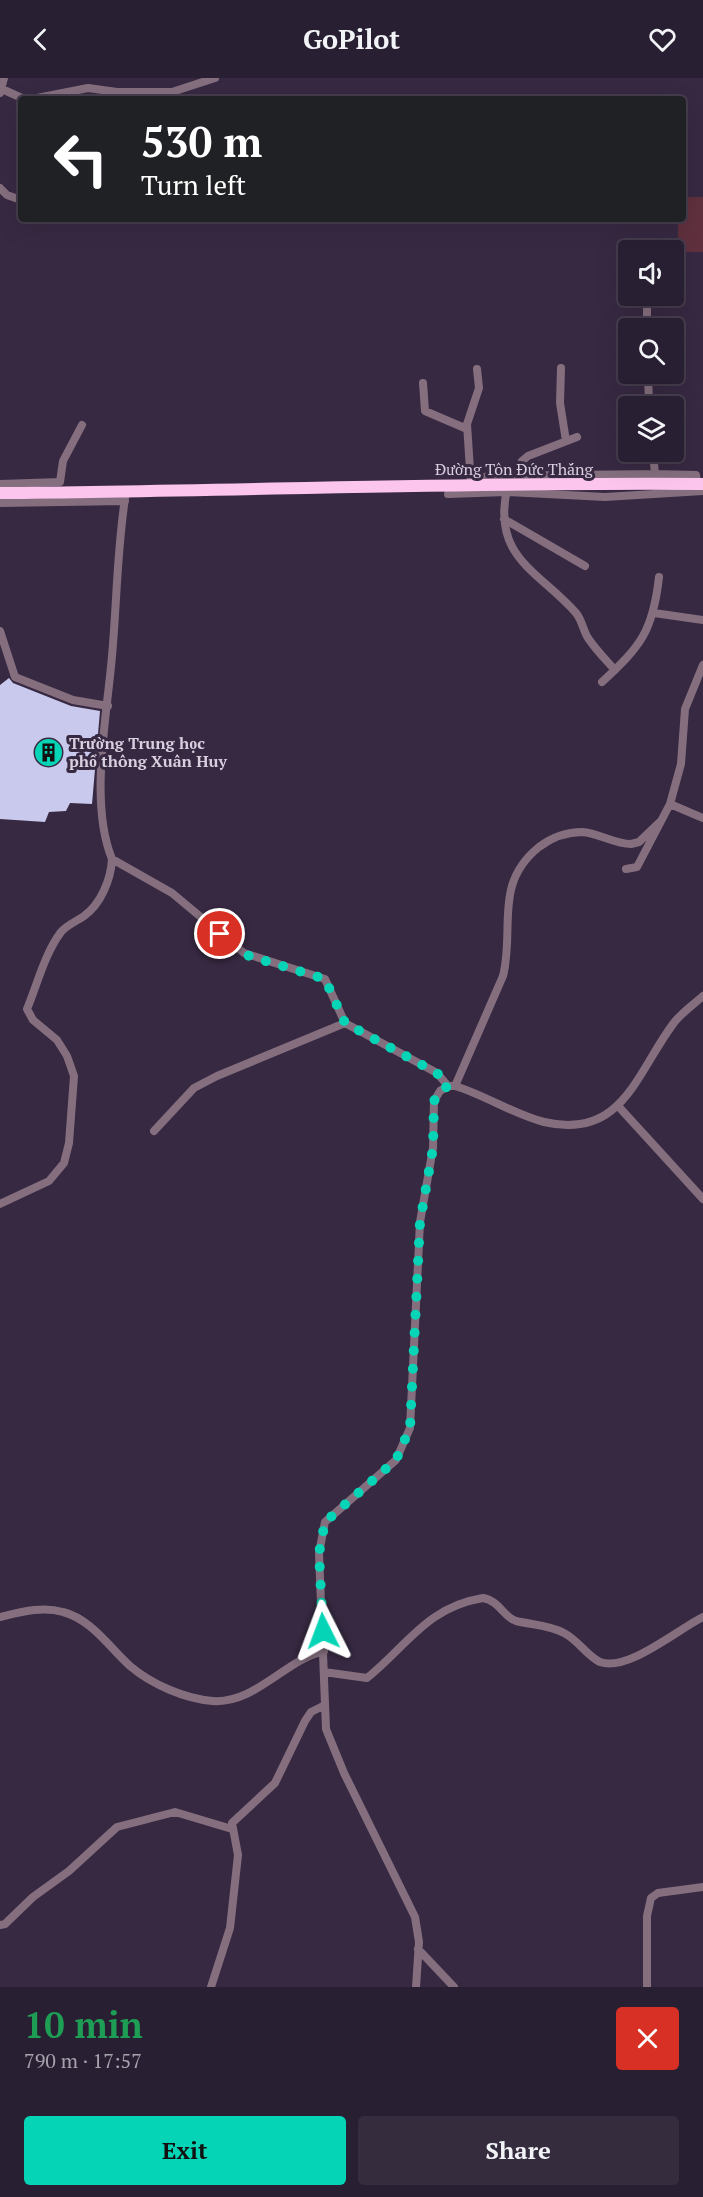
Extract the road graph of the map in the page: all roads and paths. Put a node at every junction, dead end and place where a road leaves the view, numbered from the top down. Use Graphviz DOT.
graph roads {
  1 [pos="4,78"];
  2 [pos="215,78"];
  3 [pos="1,91"];
  4 [pos="47,96"];
  5 [pos="18,97"];
  6 [pos="0,189"];
  7 [pos="18,199"];
  8 [pos="561,368"];
  9 [pos="477,369"];
  10 [pos="423,383"];
  11 [pos="82,424"];
  12 [pos="467,429"];
  13 [pos="578,437"];
  14 [pos="566,441"];
  15 [pos="654,462"];
  16 [pos="655,474"];
  17 [pos="0,484"];
  18 [pos="473,485"];
  19 [pos="510,485"];
  20 [pos="701,487"];
  21 [pos="0,493"];
  22 [pos="448,494"];
  23 [pos="125,497"];
  24 [pos="0,503"];
  25 [pos="504,519"];
  26 [pos="585,566"];
  27 [pos="659,577"];
  28 [pos="654,614"];
  29 [pos="703,620"];
  30 [pos="0,631"];
  31 [pos="703,665"];
  32 [pos="615,670"];
  33 [pos="602,682"];
  34 [pos="108,706"];
  35 [pos="670,804"];
  36 [pos="703,818"];
  37 [pos="661,821"];
  38 [pos="112,859"];
  39 [pos="626,869"];
  40 [pos="703,996"];
  41 [pos="345,1023"];
  42 [pos="451,1086"];
  43 [pos="619,1107"];
  44 [pos="154,1131"];
  45 [pos="703,1199"];
  46 [pos="0,1203"];
  47 [pos="0,1617"];
  48 [pos="703,1617"];
  49 [pos="324,1651"];
  50 [pos="324,1672"];
  51 [pos="323,1706"];
  52 [pos="232,1829"];
  53 [pos="703,1887"];
  54 [pos="0,1925"];
  55 [pos="418,1949"];
  56 [pos="211,1987"];
  57 [pos="416,1987"];
  58 [pos="454,1987"];
  59 [pos="647,1987"];
  1 -- 3 [label="street"];
  2 -- 4 [label="street"];
  3 -- 5 [label="street"];
  6 -- 7 [label="street"];
  8 -- 14 [label="street"];
  9 -- 12 [label="street"];
  10 -- 12 [label="street"];
  11 -- 17 [label="street"];
  12 -- 18 [label="street"];
  13 -- 14 [label="street"];
  14 -- 19 [label="street"];
  15 -- 16 [label="street"];
  16 -- 19 [label="street"];
  16 -- 20 [label="street"];
  18 -- 19 [label="highway, Đường Tôn Đức Thắng"];
  18 -- 23 [label="highway, Đường Tôn Đức Thắng"];
  19 -- 20 [label="highway, Đường Tôn Đức Thắng"];
  19 -- 20 [label="street"];
  19 -- 22 [label="street"];
  19 -- 25 [label="street"];
  21 -- 23 [label="highway"];
  23 -- 24 [label="street"];
  23 -- 34 [label="street"];
  25 -- 26 [label="street"];
  25 -- 32 [label="street"];
  27 -- 28 [label="street"];
  28 -- 29 [label="street"];
  28 -- 32 [label="street"];
  30 -- 34 [label="street"];
  31 -- 35 [label="street"];
  32 -- 33 [label="street"];
  34 -- 38 [label="street"];
  35 -- 36 [label="street"];
  35 -- 37 [label="street"];
  37 -- 39 [label="street"];
  37 -- 42 [label="street"];
  38 -- 41 [label="street"];
  38 -- 46 [label="street"];
  40 -- 43 [label="street"];
  41 -- 42 [label="street"];
  41 -- 44 [label="street"];
  42 -- 43 [label="street"];
  42 -- 49 [label="street"];
  43 -- 45 [label="street"];
  47 -- 49 [label="street"];
  48 -- 50 [label="street"];
  49 -- 50 [label="street"];
  50 -- 51 [label="street"];
  51 -- 52 [label="street"];
  51 -- 55 [label="street"];
  52 -- 54 [label="street"];
  52 -- 56 [label="street"];
  53 -- 59 [label="street"];
  55 -- 57 [label="street"];
  55 -- 58 [label="street"];
}
